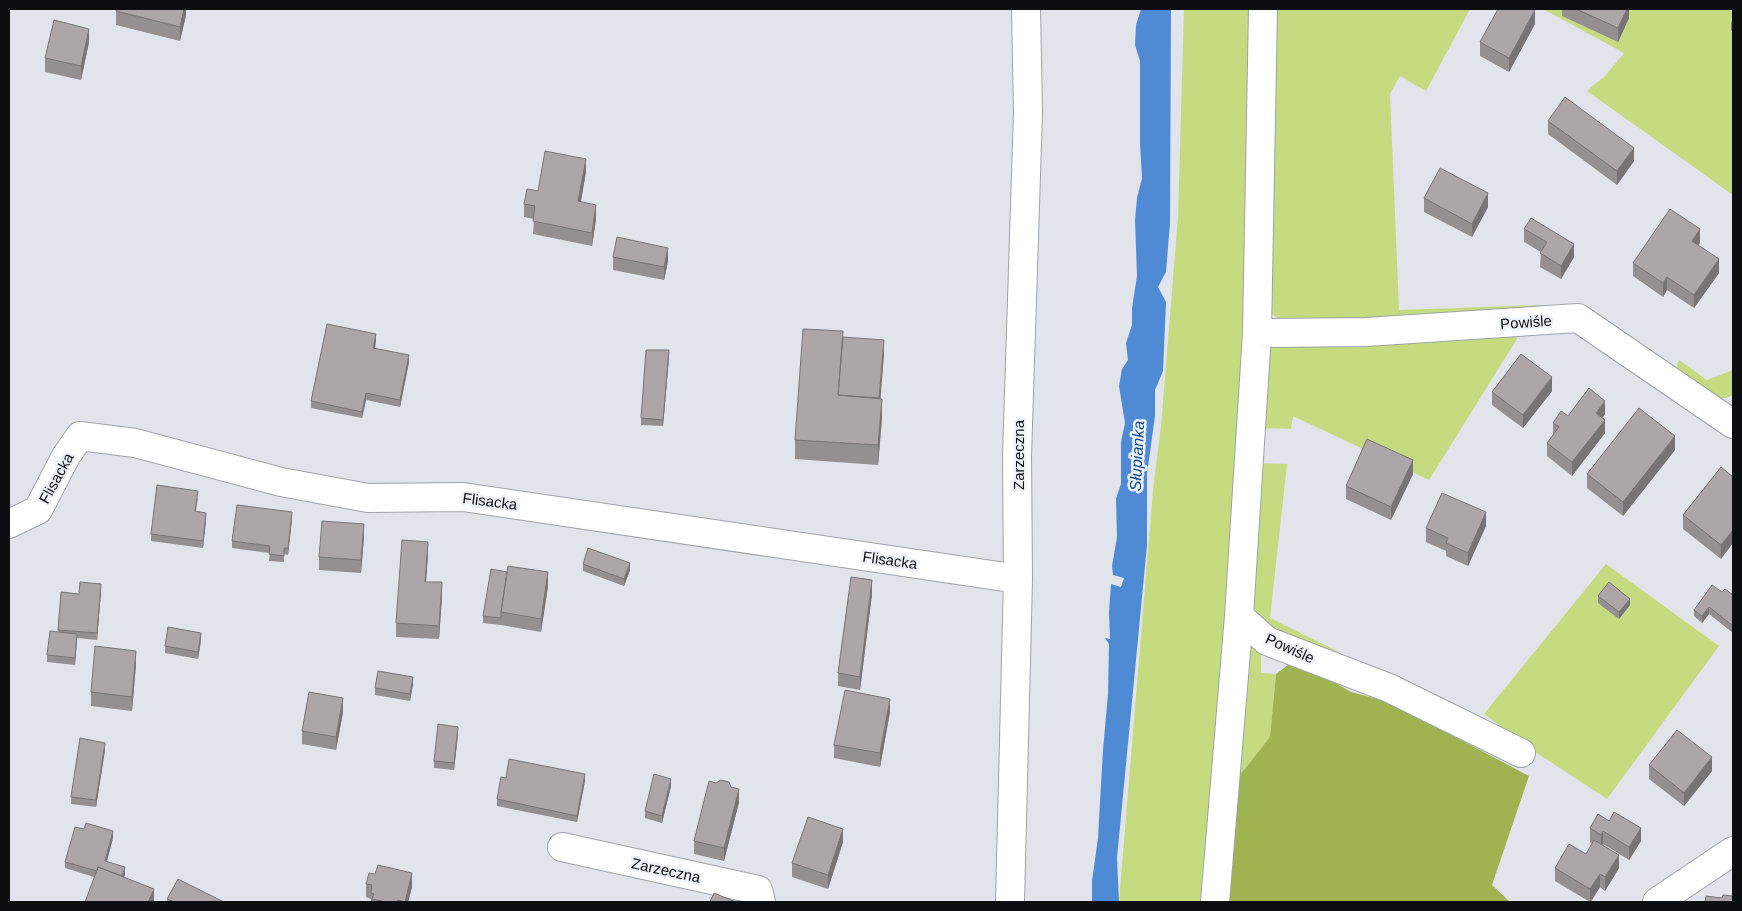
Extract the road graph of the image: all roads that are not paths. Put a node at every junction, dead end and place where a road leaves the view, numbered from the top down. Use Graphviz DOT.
graph roads {
  1 [pos="1026,9"];
  2 [pos="1263,9"];
  3 [pos="1257,333"];
  4 [pos="1733,424"];
  5 [pos="9,524"];
  6 [pos="1018,579"];
  7 [pos="1239,616"];
  8 [pos="1521,753"];
  9 [pos="562,847"];
  10 [pos="1733,851"];
  11 [pos="761,902"];
  12 [pos="1010,902"];
  13 [pos="1216,902"];
  14 [pos="1657,902"];
  1 -- 6 [label="street, Zarzeczna"];
  2 -- 3 [label="street"];
  3 -- 4 [label="street, Powiśle"];
  3 -- 7 [label="street"];
  5 -- 6 [label="street, Flisacka"];
  6 -- 12 [label="street, Zarzeczna"];
  7 -- 8 [label="street, Powiśle"];
  7 -- 13 [label="street"];
  9 -- 11 [label="street, Zarzeczna"];
  10 -- 14 [label="street"];
}
